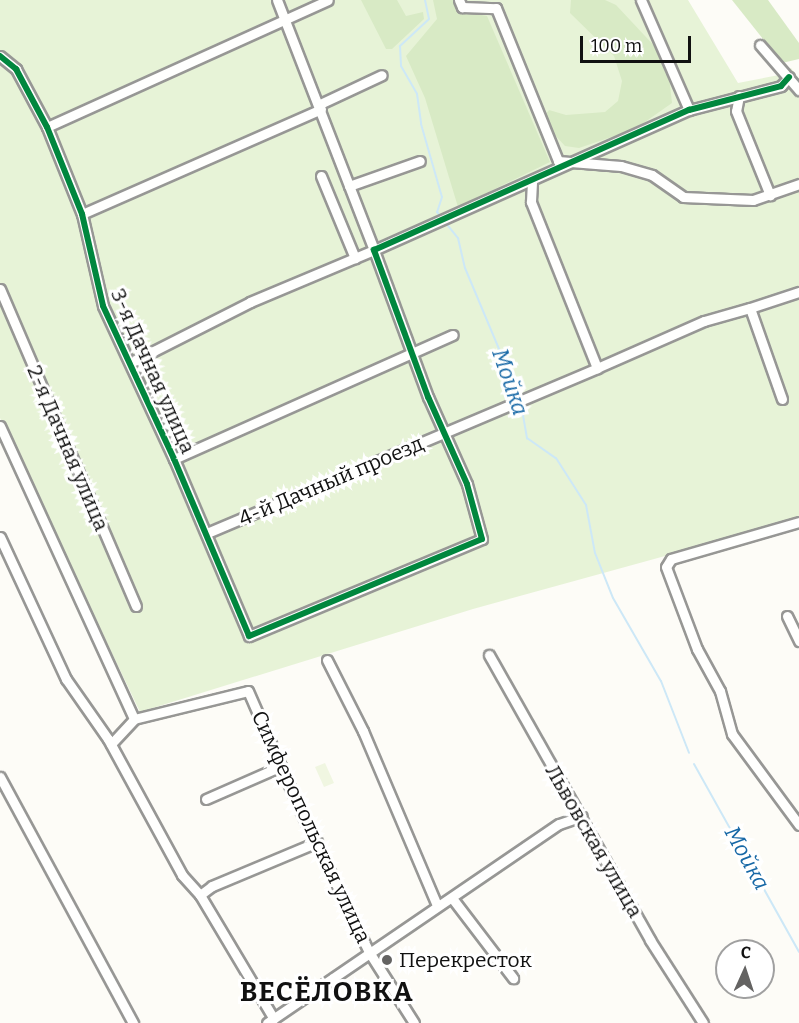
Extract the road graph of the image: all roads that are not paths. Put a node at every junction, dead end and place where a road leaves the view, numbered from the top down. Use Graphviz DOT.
graph roads {
  1 [pos="277,0"];
  2 [pos="328,0"];
  3 [pos="459,0"];
  4 [pos="641,0"];
  5 [pos="284,19"];
  6 [pos="759,45"];
  7 [pos="0,56"];
  8 [pos="382,75"];
  9 [pos="789,77"];
  10 [pos="799,90"];
  11 [pos="739,96"];
  12 [pos="320,106"];
  13 [pos="689,110"];
  14 [pos="47,127"];
  15 [pos="420,161"];
  16 [pos="574,163"];
  17 [pos="321,177"];
  18 [pos="532,182"];
  19 [pos="799,184"];
  20 [pos="349,186"];
  21 [pos="770,195"];
  22 [pos="82,214"];
  23 [pos="374,250"];
  24 [pos="355,258"];
  25 [pos="0,289"];
  26 [pos="799,292"];
  27 [pos="750,308"];
  28 [pos="453,335"];
  29 [pos="412,354"];
  30 [pos="130,363"];
  31 [pos="597,368"];
  32 [pos="782,399"];
  33 [pos="0,426"];
  34 [pos="444,434"];
  35 [pos="174,459"];
  36 [pos="799,522"];
  37 [pos="207,533"];
  38 [pos="0,537"];
  39 [pos="136,606"];
  40 [pos="787,616"];
  41 [pos="799,641"];
  42 [pos="489,655"];
  43 [pos="327,660"];
  44 [pos="134,719"];
  45 [pos="110,741"];
  46 [pos="281,766"];
  47 [pos="0,777"];
  48 [pos="206,799"];
  49 [pos="582,816"];
  50 [pos="799,825"];
  51 [pos="317,842"];
  52 [pos="200,895"];
  53 [pos="452,898"];
  54 [pos="437,904"];
  55 [pos="369,952"];
  56 [pos="513,978"];
  57 [pos="276,1020"];
  58 [pos="133,1023"];
  59 [pos="414,1023"];
  60 [pos="703,1023"];
  1 -- 5 [label="street"];
  2 -- 5 [label="street"];
  3 -- 16 [label="street"];
  4 -- 13 [label="street"];
  5 -- 12 [label="street"];
  5 -- 14 [label="street"];
  6 -- 9 [label="street"];
  7 -- 14 [label="street, 3-я Дачная улица"];
  8 -- 12 [label="street"];
  9 -- 10 [label="street"];
  9 -- 11 [label="street"];
  11 -- 13 [label="street"];
  11 -- 21 [label="street"];
  12 -- 20 [label="street"];
  12 -- 22 [label="street"];
  13 -- 16 [label="street"];
  14 -- 22 [label="street, 3-я Дачная улица"];
  15 -- 20 [label="street"];
  16 -- 18 [label="street"];
  16 -- 21 [label="street"];
  17 -- 24 [label="street"];
  18 -- 23 [label="street"];
  18 -- 31 [label="street"];
  19 -- 21 [label="street"];
  20 -- 23 [label="street"];
  22 -- 30 [label="street, 3-я Дачная улица"];
  23 -- 24 [label="street"];
  23 -- 29 [label="street"];
  24 -- 30 [label="street"];
  25 -- 39 [label="street, 2-я Дачная улица"];
  26 -- 27 [label="street, 4-й Дачный проезд"];
  27 -- 31 [label="street, 4-й Дачный проезд"];
  27 -- 32 [label="street"];
  28 -- 29 [label="street"];
  29 -- 34 [label="street"];
  29 -- 35 [label="street"];
  30 -- 35 [label="street, 3-я Дачная улица"];
  31 -- 34 [label="street, 4-й Дачный проезд"];
  33 -- 44 [label="street"];
  34 -- 37 [label="street, 4-й Дачный проезд"];
  34 -- 37 [label="street, 3-я Дачная улица"];
  35 -- 37 [label="street, 3-я Дачная улица"];
  36 -- 50 [label="street"];
  38 -- 45 [label="street"];
  40 -- 41 [label="street"];
  42 -- 49 [label="street, Львовская улица"];
  43 -- 54 [label="street"];
  44 -- 45 [label="street"];
  44 -- 46 [label="street, Симферопольская улица"];
  45 -- 52 [label="street"];
  46 -- 48 [label="street"];
  46 -- 51 [label="street, Симферопольская улица"];
  47 -- 58 [label="street"];
  49 -- 53 [label="street"];
  49 -- 60 [label="street, Львовская улица"];
  51 -- 52 [label="street"];
  51 -- 55 [label="street, Симферопольская улица"];
  52 -- 57 [label="street"];
  53 -- 54 [label="street"];
  53 -- 56 [label="street"];
  54 -- 55 [label="street"];
  55 -- 57 [label="street"];
  55 -- 59 [label="street, Симферопольская улица"];
}
